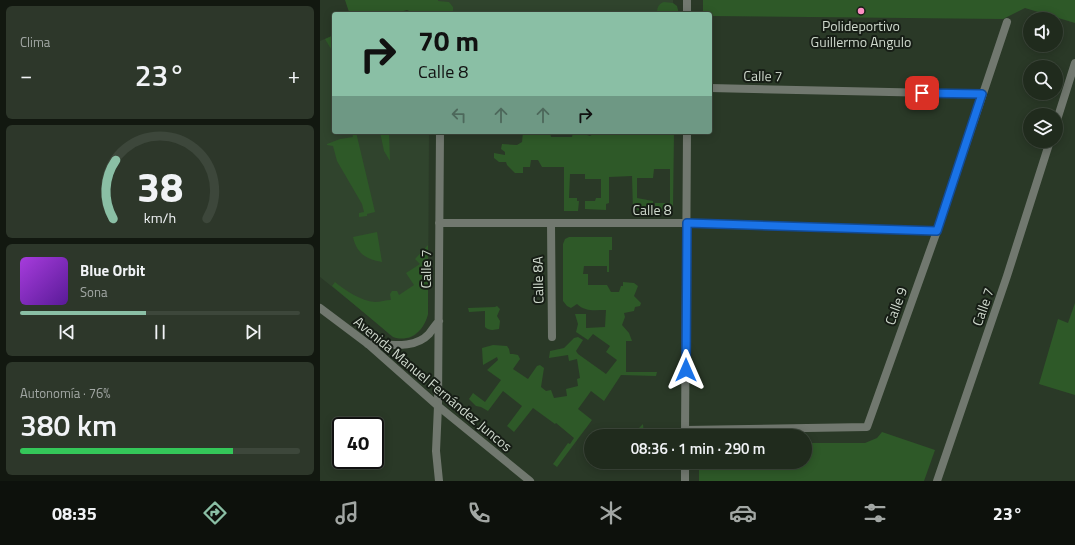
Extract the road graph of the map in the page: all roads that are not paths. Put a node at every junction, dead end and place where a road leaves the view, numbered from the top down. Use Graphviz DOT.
graph roads {
  1 [pos="688,0"];
  2 [pos="687,12"];
  3 [pos="1007,22"];
  4 [pos="1075,63"];
  5 [pos="712,88"];
  6 [pos="982,94"];
  7 [pos="1061,108"];
  8 [pos="440,134"];
  9 [pos="687,134"];
  10 [pos="1048,148"];
  11 [pos="439,223"];
  12 [pos="551,223"];
  13 [pos="687,223"];
  14 [pos="937,231"];
  15 [pos="320,308"];
  16 [pos="439,321"];
  17 [pos="552,337"];
  18 [pos="368,344"];
  19 [pos="438,406"];
  20 [pos="685,429"];
  21 [pos="806,429"];
  22 [pos="685,469"];
  23 [pos="439,481"];
  24 [pos="530,481"];
  25 [pos="685,481"];
  26 [pos="937,481"];
  1 -- 2 [label="street"];
  3 -- 6 [label="street, Calle 9"];
  4 -- 7 [label="street"];
  5 -- 6 [label="street, Calle 7"];
  6 -- 14 [label="street, Calle 9"];
  8 -- 11 [label="street, Calle 7"];
  9 -- 13 [label="street"];
  10 -- 26 [label="street, Calle 7"];
  11 -- 12 [label="street, Calle 8"];
  11 -- 16 [label="street, Calle 7"];
  12 -- 13 [label="street, Calle 8"];
  12 -- 17 [label="street, Calle 8A"];
  13 -- 14 [label="street, Calle 8"];
  13 -- 20 [label="street"];
  14 -- 21 [label="street, Calle 9"];
  15 -- 18 [label="street, Avenida Manuel Fernández Juncos"];
  16 -- 18 [label="street"];
  16 -- 19 [label="street, Calle 7"];
  18 -- 19 [label="street, Avenida Manuel Fernández Juncos"];
  19 -- 23 [label="street, Calle 7"];
  19 -- 24 [label="street, Avenida Manuel Fernández Juncos"];
  22 -- 25 [label="street"];
}
